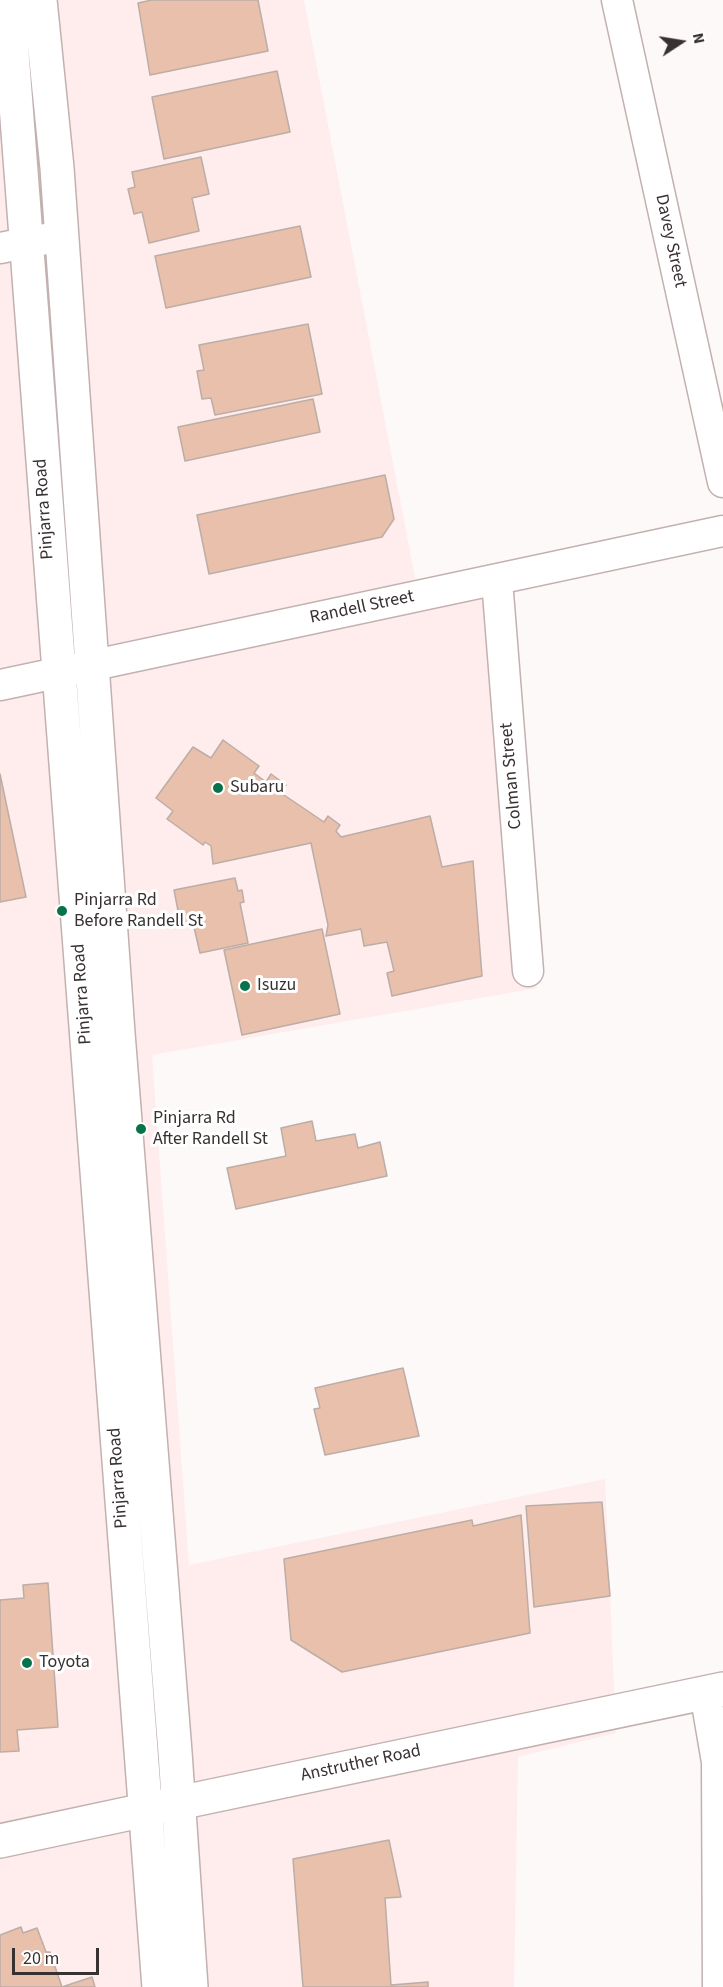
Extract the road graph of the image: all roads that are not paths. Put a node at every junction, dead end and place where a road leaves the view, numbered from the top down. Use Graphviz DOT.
graph roads {
  1 [pos="8,0"];
  2 [pos="40,0"];
  3 [pos="617,0"];
  4 [pos="61,236"];
  5 [pos="13,246"];
  6 [pos="723,482"];
  7 [pos="723,531"];
  8 [pos="497,580"];
  9 [pos="92,666"];
  10 [pos="58,673"];
  11 [pos="0,685"];
  12 [pos="528,971"];
  13 [pos="714,1690"];
  14 [pos="179,1801"];
  15 [pos="145,1810"];
  16 [pos="0,1841"];
  17 [pos="159,1987"];
  18 [pos="191,1987"];
  19 [pos="718,1987"];
  1 -- 5 [label="main road, Pinjarra Road"];
  2 -- 4 [label="main road, Pinjarra Road"];
  3 -- 6 [label="street, Davey Street"];
  4 -- 5 [label="street"];
  4 -- 9 [label="main road, Pinjarra Road"];
  5 -- 10 [label="main road, Pinjarra Road"];
  7 -- 8 [label="street, Randell Street"];
  8 -- 9 [label="street, Randell Street"];
  8 -- 12 [label="street, Colman Street"];
  9 -- 10 [label="street, Randell Street"];
  9 -- 14 [label="main road, Pinjarra Road"];
  10 -- 11 [label="street, Randell Street"];
  10 -- 15 [label="main road, Pinjarra Road"];
  13 -- 14 [label="main road, Anstruther Road"];
  13 -- 19 [label="street"];
  14 -- 15 [label="main road, Anstruther Road"];
  14 -- 18 [label="main road, Pinjarra Road"];
  15 -- 16 [label="main road, Anstruther Road"];
  15 -- 17 [label="main road, Pinjarra Road"];
}
